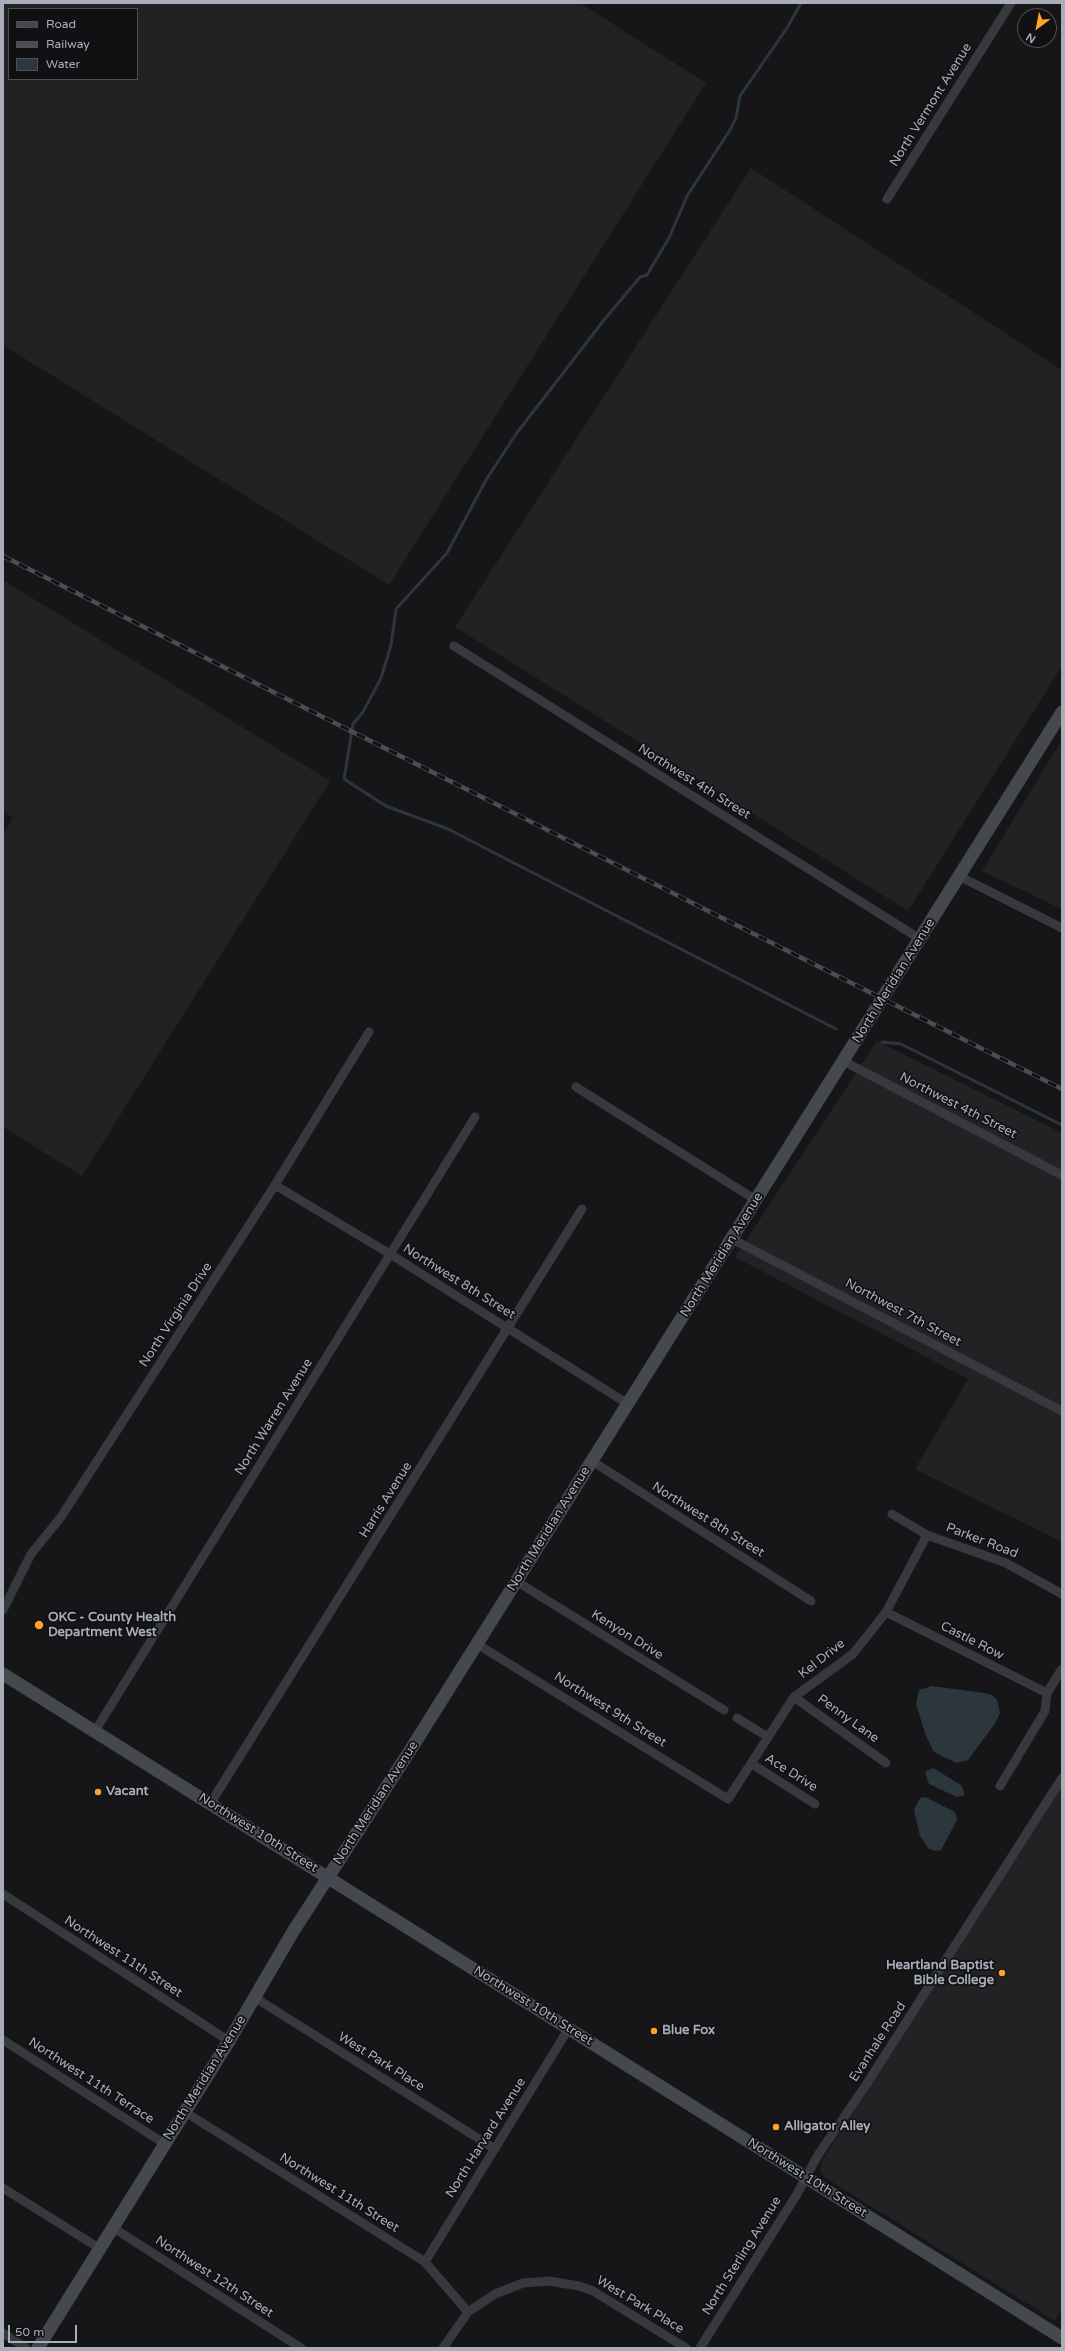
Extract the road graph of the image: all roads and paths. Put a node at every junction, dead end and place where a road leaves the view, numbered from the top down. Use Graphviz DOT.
graph roads {
  1 [pos="1010,3"];
  2 [pos="887,199"];
  3 [pos="454,646"];
  4 [pos="1062,712"];
  5 [pos="959,876"];
  6 [pos="1062,928"];
  7 [pos="920,940"];
  8 [pos="369,1032"];
  9 [pos="843,1061"];
  10 [pos="576,1087"];
  11 [pos="475,1117"];
  12 [pos="1062,1175"];
  13 [pos="275,1185"];
  14 [pos="756,1200"];
  15 [pos="582,1209"];
  16 [pos="732,1239"];
  17 [pos="390,1254"];
  18 [pos="509,1328"];
  19 [pos="628,1404"];
  20 [pos="1062,1411"];
  21 [pos="592,1461"];
  22 [pos="892,1514"];
  23 [pos="927,1535"];
  24 [pos="516,1581"];
  25 [pos="1062,1594"];
  26 [pos="811,1601"];
  27 [pos="3,1610"];
  28 [pos="886,1612"];
  29 [pos="477,1644"];
  30 [pos="1062,1669"];
  31 [pos="3,1674"];
  32 [pos="1047,1693"];
  33 [pos="794,1697"];
  34 [pos="724,1710"];
  35 [pos="737,1718"];
  36 [pos="95,1731"];
  37 [pos="768,1737"];
  38 [pos="886,1763"];
  39 [pos="752,1764"];
  40 [pos="1062,1778"];
  41 [pos="1000,1786"];
  42 [pos="728,1799"];
  43 [pos="210,1804"];
  44 [pos="815,1804"];
  45 [pos="328,1877"];
  46 [pos="3,1894"];
  47 [pos="254,1997"];
  48 [pos="569,2028"];
  49 [pos="3,2040"];
  50 [pos="229,2041"];
  51 [pos="184,2112"];
  52 [pos="165,2144"];
  53 [pos="495,2149"];
  54 [pos="806,2177"];
  55 [pos="3,2188"];
  56 [pos="112,2227"];
  57 [pos="100,2248"];
  58 [pos="425,2262"];
  59 [pos="468,2312"];
  60 [pos="3,2333"];
  61 [pos="1062,2338"];
  62 [pos="448,2346"];
  63 [pos="26,2348"];
  64 [pos="38,2348"];
  65 [pos="301,2348"];
  66 [pos="686,2348"];
  67 [pos="700,2348"];
  1 -- 2 [label="street, North Vermont Avenue"];
  3 -- 7 [label="street, Northwest 4th Street"];
  4 -- 5 [label="main road, North Meridian Avenue"];
  5 -- 6 [label="street"];
  5 -- 7 [label="main road, North Meridian Avenue"];
  7 -- 9 [label="main road, North Meridian Avenue"];
  8 -- 13 [label="street, North Virginia Drive"];
  9 -- 12 [label="street, Northwest 4th Street"];
  9 -- 14 [label="main road, North Meridian Avenue"];
  10 -- 14 [label="street"];
  11 -- 17 [label="street, North Warren Avenue"];
  13 -- 17 [label="street, Northwest 8th Street"];
  13 -- 27 [label="street, North Virginia Drive"];
  14 -- 16 [label="main road, North Meridian Avenue"];
  15 -- 18 [label="street, Harris Avenue"];
  16 -- 19 [label="main road, North Meridian Avenue"];
  16 -- 20 [label="street, Northwest 7th Street"];
  17 -- 18 [label="street, Northwest 8th Street"];
  17 -- 36 [label="street, North Warren Avenue"];
  18 -- 19 [label="street, Northwest 8th Street"];
  18 -- 43 [label="street, Harris Avenue"];
  19 -- 21 [label="main road, North Meridian Avenue"];
  21 -- 24 [label="main road, North Meridian Avenue"];
  21 -- 26 [label="street, Northwest 8th Street"];
  22 -- 23 [label="street, Parker Road"];
  23 -- 25 [label="street, Parker Road"];
  23 -- 28 [label="street, Kel Drive"];
  24 -- 29 [label="main road, North Meridian Avenue"];
  24 -- 34 [label="street, Kenyon Drive"];
  28 -- 32 [label="street, Castle Row"];
  28 -- 33 [label="street, Kel Drive"];
  29 -- 42 [label="street, Northwest 9th Street"];
  29 -- 45 [label="main road, North Meridian Avenue"];
  30 -- 32 [label="street"];
  31 -- 36 [label="main road, Northwest 10th Street"];
  32 -- 41 [label="street"];
  33 -- 37 [label="street, Kel Drive"];
  33 -- 38 [label="street, Penny Lane"];
  35 -- 37 [label="street"];
  36 -- 43 [label="main road, Northwest 10th Street"];
  37 -- 39 [label="street, Kel Drive"];
  39 -- 42 [label="street, Kel Drive"];
  39 -- 44 [label="street, Ace Drive"];
  40 -- 54 [label="street, Evanhale Road"];
  43 -- 45 [label="main road, Northwest 10th Street"];
  45 -- 47 [label="main road, North Meridian Avenue"];
  45 -- 48 [label="main road, Northwest 10th Street"];
  46 -- 50 [label="street, Northwest 11th Street"];
  47 -- 50 [label="main road, North Meridian Avenue"];
  47 -- 53 [label="street, West Park Place"];
  48 -- 53 [label="street, North Harvard Avenue"];
  48 -- 54 [label="main road, Northwest 10th Street"];
  49 -- 52 [label="street, Northwest 11th Terrace"];
  50 -- 51 [label="main road, North Meridian Avenue"];
  51 -- 52 [label="main road, North Meridian Avenue"];
  51 -- 58 [label="street, Northwest 11th Street"];
  52 -- 56 [label="main road, North Meridian Avenue"];
  53 -- 58 [label="street, North Harvard Avenue"];
  54 -- 61 [label="main road, Northwest 10th Street"];
  54 -- 67 [label="street, North Sterling Avenue"];
  55 -- 57 [label="street"];
  56 -- 57 [label="main road, North Meridian Avenue"];
  56 -- 65 [label="street, Northwest 12th Street"];
  57 -- 64 [label="main road, North Meridian Avenue"];
  58 -- 59 [label="street, Northwest 11th Street"];
  59 -- 62 [label="street"];
  59 -- 66 [label="street, West Park Place"];
  60 -- 63 [label="street"];
}
